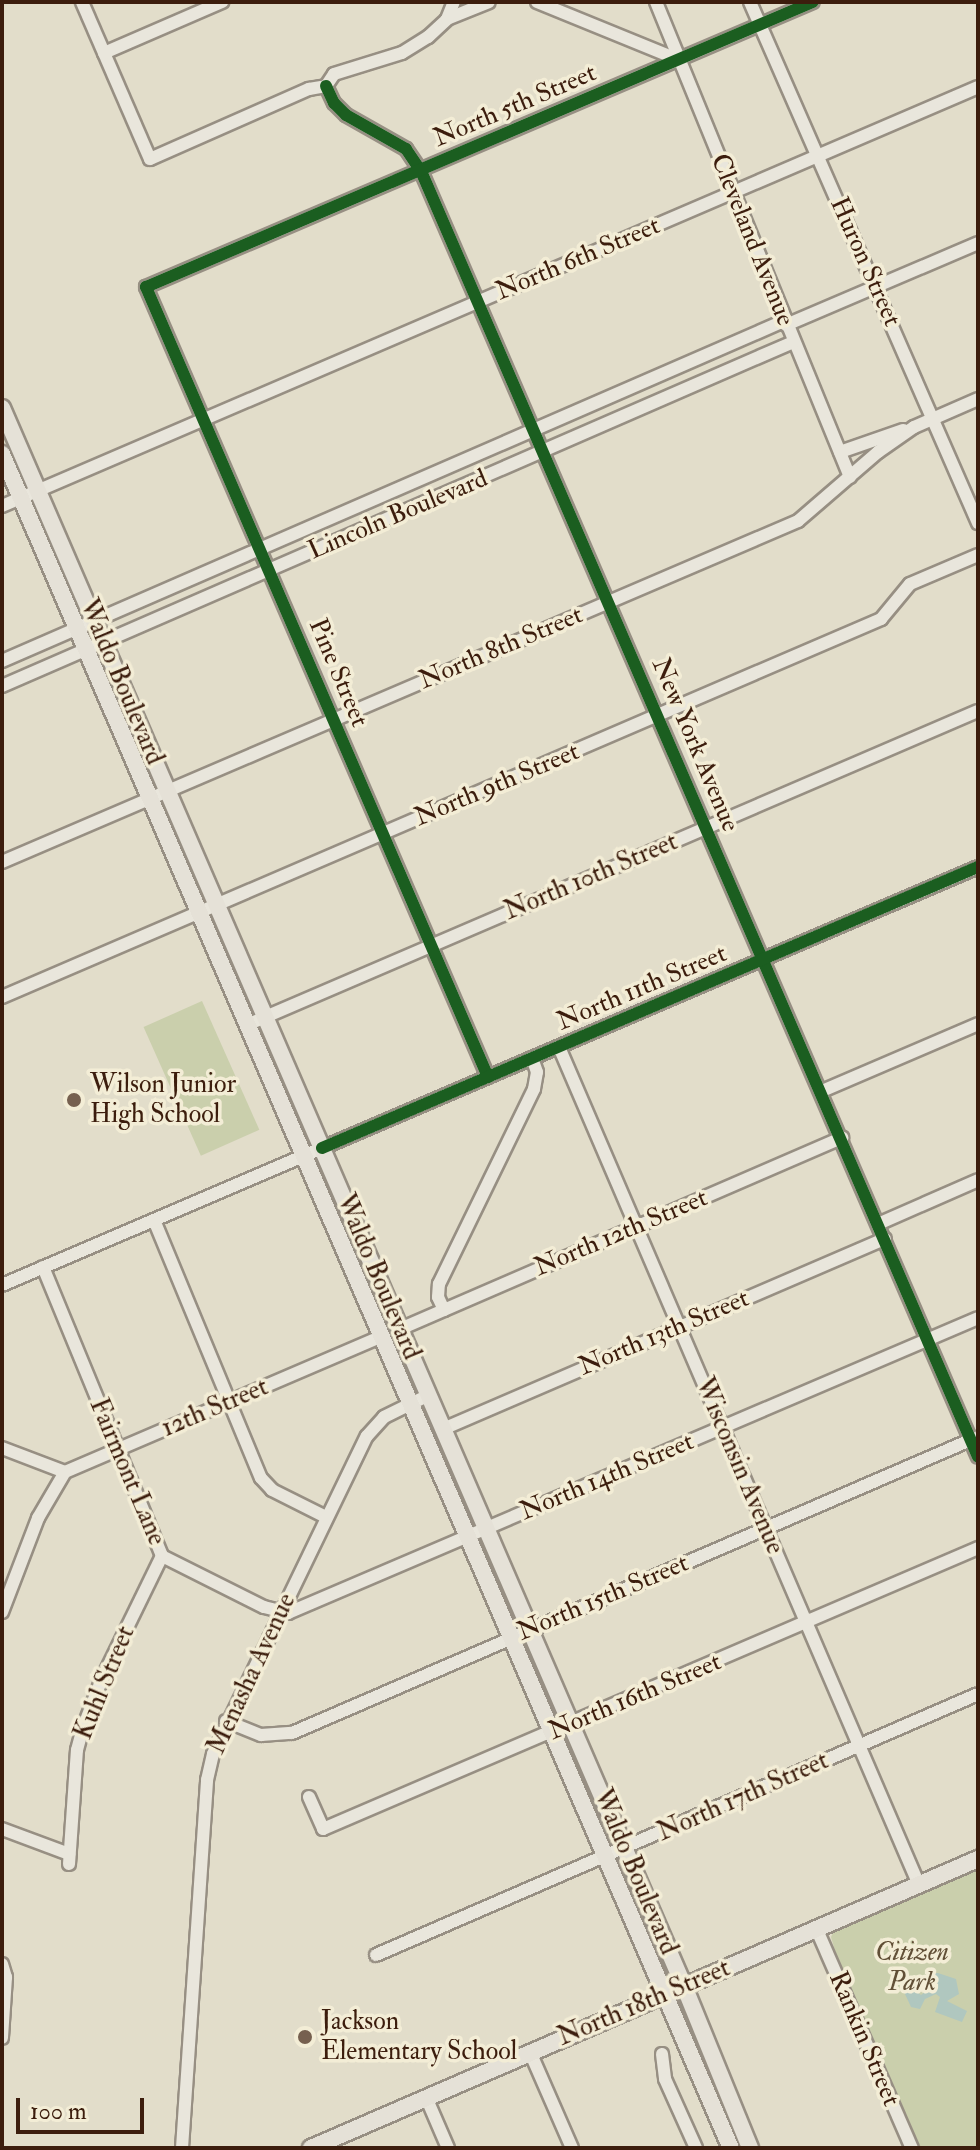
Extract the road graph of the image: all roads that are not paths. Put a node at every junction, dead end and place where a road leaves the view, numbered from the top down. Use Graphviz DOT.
graph roads {
  1 [pos="82,2"];
  2 [pos="222,2"];
  3 [pos="454,2"];
  4 [pos="489,2"];
  5 [pos="537,2"];
  6 [pos="656,2"];
  7 [pos="750,2"];
  8 [pos="813,2"];
  9 [pos="447,19"];
  10 [pos="760,25"];
  11 [pos="104,53"];
  12 [pos="679,60"];
  13 [pos="326,86"];
  14 [pos="978,87"];
  15 [pos="818,156"];
  16 [pos="421,171"];
  17 [pos="732,193"];
  18 [pos="978,243"];
  19 [pos="146,287"];
  20 [pos="875,287"];
  21 [pos="479,302"];
  22 [pos="785,323"];
  23 [pos="793,342"];
  24 [pos="978,399"];
  25 [pos="2,408"];
  26 [pos="933,418"];
  27 [pos="204,419"];
  28 [pos="914,427"];
  29 [pos="536,431"];
  30 [pos="545,451"];
  31 [pos="840,452"];
  32 [pos="2,454"];
  33 [pos="850,477"];
  34 [pos="38,491"];
  35 [pos="21,498"];
  36 [pos="2,506"];
  37 [pos="978,523"];
  38 [pos="261,550"];
  39 [pos="978,555"];
  40 [pos="270,571"];
  41 [pos="609,602"];
  42 [pos="95,621"];
  43 [pos="78,628"];
  44 [pos="104,642"];
  45 [pos="87,650"];
  46 [pos="2,661"];
  47 [pos="2,686"];
  48 [pos="978,711"];
  49 [pos="658,716"];
  50 [pos="333,720"];
  51 [pos="168,791"];
  52 [pos="151,799"];
  53 [pos="707,827"];
  54 [pos="382,833"];
  55 [pos="2,862"];
  56 [pos="978,867"];
  57 [pos="216,904"];
  58 [pos="200,912"];
  59 [pos="432,946"];
  60 [pos="764,959"];
  61 [pos="2,997"];
  62 [pos="266,1016"];
  63 [pos="249,1024"];
  64 [pos="978,1024"];
  65 [pos="559,1047"];
  66 [pos="532,1058"];
  67 [pos="488,1077"];
  68 [pos="822,1091"];
  69 [pos="842,1138"];
  70 [pos="322,1148"];
  71 [pos="306,1155"];
  72 [pos="978,1180"];
  73 [pos="154,1220"];
  74 [pos="878,1224"];
  75 [pos="635,1227"];
  76 [pos="885,1239"];
  77 [pos="43,1267"];
  78 [pos="2,1285"];
  79 [pos="444,1310"];
  80 [pos="978,1318"];
  81 [pos="679,1327"];
  82 [pos="400,1329"];
  83 [pos="383,1336"];
  84 [pos="927,1339"];
  85 [pos="429,1395"];
  86 [pos="229,1402"];
  87 [pos="412,1403"];
  88 [pos="722,1427"];
  89 [pos="443,1429"];
  90 [pos="974,1438"];
  91 [pos="2,1448"];
  92 [pos="117,1450"];
  93 [pos="978,1457"];
  94 [pos="65,1472"];
  95 [pos="326,1517"];
  96 [pos="766,1527"];
  97 [pos="487,1529"];
  98 [pos="470,1536"];
  99 [pos="978,1548"];
  100 [pos="162,1556"];
  101 [pos="2,1612"];
  102 [pos="280,1612"];
  103 [pos="806,1623"];
  104 [pos="530,1630"];
  105 [pos="514,1637"];
  106 [pos="978,1694"];
  107 [pos="226,1721"];
  108 [pos="571,1724"];
  109 [pos="554,1731"];
  110 [pos="860,1746"];
  111 [pos="309,1797"];
  112 [pos="2,1829"];
  113 [pos="624,1848"];
  114 [pos="608,1855"];
  115 [pos="978,1859"];
  116 [pos="919,1885"];
  117 [pos="817,1930"];
  118 [pos="376,1955"];
  119 [pos="3,1964"];
  120 [pos="684,1986"];
  121 [pos="667,1993"];
  122 [pos="2,2038"];
  123 [pos="530,2052"];
  124 [pos="662,2054"];
  125 [pos="426,2097"];
  126 [pos="319,2146"];
  127 [pos="182,2148"];
  128 [pos="448,2148"];
  129 [pos="572,2148"];
  130 [pos="696,2148"];
  131 [pos="731,2148"];
  132 [pos="750,2148"];
  133 [pos="912,2148"];
  1 -- 11 [label="street"];
  2 -- 11 [label="street"];
  3 -- 9 [label="street"];
  4 -- 9 [label="street"];
  5 -- 12 [label="street"];
  6 -- 12 [label="street, Cleveland Avenue"];
  7 -- 10 [label="street, Huron Street"];
  8 -- 10 [label="street, North 5th Street"];
  9 -- 13 [label="street"];
  10 -- 12 [label="street, North 5th Street"];
  10 -- 15 [label="street, Huron Street"];
  11 -- 13 [label="street"];
  12 -- 16 [label="street, North 5th Street"];
  12 -- 17 [label="street, Cleveland Avenue"];
  13 -- 16 [label="street, New York Avenue"];
  14 -- 15 [label="street, North 6th Street"];
  15 -- 17 [label="street, North 6th Street"];
  15 -- 20 [label="street, Huron Street"];
  16 -- 19 [label="street, North 5th Street"];
  16 -- 21 [label="street, New York Avenue"];
  17 -- 21 [label="street, North 6th Street"];
  17 -- 22 [label="street, Cleveland Avenue"];
  18 -- 20 [label="street, Lincoln Boulevard"];
  19 -- 27 [label="street, Pine Street"];
  20 -- 22 [label="street, Lincoln Boulevard"];
  20 -- 26 [label="street, Huron Street"];
  21 -- 27 [label="street, North 6th Street"];
  21 -- 29 [label="street, New York Avenue"];
  22 -- 23 [label="street, Cleveland Avenue"];
  22 -- 29 [label="street, Lincoln Boulevard"];
  23 -- 30 [label="street, Lincoln Boulevard"];
  23 -- 31 [label="street, Cleveland Avenue"];
  24 -- 26 [label="street, North 8th Street"];
  25 -- 34 [label="main road, Waldo Boulevard"];
  26 -- 28 [label="street, North 8th Street"];
  26 -- 37 [label="street, Huron Street"];
  27 -- 34 [label="street, North 6th Street"];
  27 -- 38 [label="street, Pine Street"];
  28 -- 31 [label="street"];
  28 -- 33 [label="street, North 8th Street"];
  29 -- 30 [label="street, New York Avenue"];
  29 -- 38 [label="street, Lincoln Boulevard"];
  30 -- 40 [label="street, Lincoln Boulevard"];
  30 -- 41 [label="street, New York Avenue"];
  31 -- 33 [label="street, Cleveland Avenue"];
  32 -- 35 [label="main road, Waldo Boulevard"];
  33 -- 41 [label="street, North 8th Street"];
  34 -- 35 [label="street, North 6th Street"];
  34 -- 42 [label="main road, Waldo Boulevard"];
  35 -- 36 [label="street, North 6th Street"];
  35 -- 43 [label="main road, Waldo Boulevard"];
  38 -- 40 [label="street, Pine Street"];
  38 -- 42 [label="street, Lincoln Boulevard"];
  39 -- 49 [label="street, North 9th Street"];
  40 -- 44 [label="street, Lincoln Boulevard"];
  40 -- 50 [label="street, Pine Street"];
  41 -- 49 [label="street, New York Avenue"];
  41 -- 50 [label="street, North 8th Street"];
  42 -- 43 [label="street, Lincoln Boulevard"];
  42 -- 44 [label="main road, Waldo Boulevard"];
  43 -- 45 [label="main road, Waldo Boulevard"];
  43 -- 46 [label="street, Lincoln Boulevard"];
  44 -- 45 [label="street, Lincoln Boulevard"];
  44 -- 51 [label="main road, Waldo Boulevard"];
  45 -- 47 [label="street, Lincoln Boulevard"];
  45 -- 52 [label="main road, Waldo Boulevard"];
  48 -- 53 [label="street, North 10th Street"];
  49 -- 53 [label="street, New York Avenue"];
  49 -- 54 [label="street, North 9th Street"];
  50 -- 51 [label="street, North 8th Street"];
  50 -- 54 [label="street, Pine Street"];
  51 -- 52 [label="street, North 8th Street"];
  51 -- 57 [label="main road, Waldo Boulevard"];
  52 -- 55 [label="street, North 8th Street"];
  52 -- 58 [label="main road, Waldo Boulevard"];
  53 -- 59 [label="street, North 10th Street"];
  53 -- 60 [label="street, New York Avenue"];
  54 -- 57 [label="street, North 9th Street"];
  54 -- 59 [label="street, Pine Street"];
  56 -- 60 [label="street, North 11th Street"];
  57 -- 58 [label="street, North 9th Street"];
  57 -- 62 [label="main road, Waldo Boulevard"];
  58 -- 61 [label="street, North 9th Street"];
  58 -- 63 [label="main road, Waldo Boulevard"];
  59 -- 62 [label="street, North 10th Street"];
  59 -- 67 [label="street, Pine Street"];
  60 -- 65 [label="street, North 11th Street"];
  60 -- 68 [label="street, New York Avenue"];
  62 -- 63 [label="street, North 10th Street"];
  62 -- 70 [label="main road, Waldo Boulevard"];
  63 -- 71 [label="main road, Waldo Boulevard"];
  64 -- 68 [label="street"];
  65 -- 66 [label="street, North 11th Street"];
  65 -- 75 [label="street, Wisconsin Avenue"];
  66 -- 67 [label="street, North 11th Street"];
  66 -- 79 [label="street"];
  67 -- 70 [label="street, North 11th Street"];
  68 -- 69 [label="street, New York Avenue"];
  69 -- 74 [label="street, New York Avenue"];
  69 -- 75 [label="street, North 12th Street"];
  70 -- 71 [label="street, North 11th Street"];
  70 -- 82 [label="main road, Waldo Boulevard"];
  71 -- 73 [label="street, North 11th Street"];
  71 -- 83 [label="main road, Waldo Boulevard"];
  72 -- 74 [label="street"];
  73 -- 77 [label="street, North 11th Street"];
  73 -- 86 [label="street"];
  74 -- 76 [label="street, New York Avenue"];
  75 -- 79 [label="street, North 12th Street"];
  75 -- 81 [label="street, Wisconsin Avenue"];
  76 -- 81 [label="street, North 13th Street"];
  76 -- 84 [label="street, New York Avenue"];
  77 -- 78 [label="street, North 11th Street"];
  77 -- 92 [label="street, Fairmont Lane"];
  79 -- 82 [label="street, North 12th Street"];
  80 -- 84 [label="street, North 14th Street"];
  81 -- 88 [label="street, Wisconsin Avenue"];
  81 -- 89 [label="street, North 13th Street"];
  82 -- 85 [label="main road, Waldo Boulevard"];
  83 -- 86 [label="street, 12th Street"];
  83 -- 87 [label="main road, Waldo Boulevard"];
  84 -- 88 [label="street, North 14th Street"];
  84 -- 90 [label="street, New York Avenue"];
  85 -- 87 [label="street, Menasha Avenue"];
  85 -- 89 [label="main road, Waldo Boulevard"];
  86 -- 92 [label="street, 12th Street"];
  86 -- 95 [label="street"];
  87 -- 95 [label="street, Menasha Avenue"];
  87 -- 98 [label="main road, Waldo Boulevard"];
  88 -- 96 [label="street, Wisconsin Avenue"];
  88 -- 97 [label="street, North 14th Street"];
  89 -- 97 [label="main road, Waldo Boulevard"];
  90 -- 93 [label="street, New York Avenue"];
  90 -- 96 [label="street, North 15th Street"];
  91 -- 94 [label="street"];
  92 -- 94 [label="street, 12th Street"];
  92 -- 100 [label="street, Fairmont Lane"];
  94 -- 101 [label="street"];
  95 -- 102 [label="street, Menasha Avenue"];
  96 -- 103 [label="street, Wisconsin Avenue"];
  96 -- 104 [label="street, North 15th Street"];
  97 -- 98 [label="street, North 14th Street"];
  97 -- 104 [label="main road, Waldo Boulevard"];
  98 -- 102 [label="street, North 14th Street"];
  98 -- 105 [label="main road, Waldo Boulevard"];
  99 -- 103 [label="street, North 16th Street"];
  100 -- 102 [label="street, Fairmont Lane"];
  100 -- 112 [label="street, Kuhl Street"];
  102 -- 107 [label="street, Menasha Avenue"];
  103 -- 108 [label="street, North 16th Street"];
  103 -- 110 [label="street, Wisconsin Avenue"];
  104 -- 105 [label="street, North 15th Street"];
  104 -- 108 [label="main road, Waldo Boulevard"];
  105 -- 107 [label="street, North 15th Street"];
  105 -- 109 [label="main road, Waldo Boulevard"];
  106 -- 110 [label="street, North 17th Street"];
  107 -- 127 [label="street, Menasha Avenue"];
  108 -- 109 [label="street, North 16th Street"];
  108 -- 113 [label="main road, Waldo Boulevard"];
  109 -- 111 [label="street, North 16th Street"];
  109 -- 114 [label="main road, Waldo Boulevard"];
  110 -- 113 [label="street, North 17th Street"];
  110 -- 116 [label="street, Wisconsin Avenue"];
  113 -- 114 [label="street, North 17th Street"];
  113 -- 120 [label="main road, Waldo Boulevard"];
  114 -- 118 [label="street, North 17th Street"];
  114 -- 121 [label="main road, Waldo Boulevard"];
  115 -- 116 [label="main road, North 18th Street"];
  116 -- 117 [label="main road, North 18th Street"];
  117 -- 120 [label="main road, North 18th Street"];
  117 -- 133 [label="street, Rankin Street"];
  119 -- 122 [label="street"];
  120 -- 121 [label="main road, North 18th Street"];
  120 -- 132 [label="main road, Waldo Boulevard"];
  121 -- 123 [label="main road, North 18th Street"];
  121 -- 131 [label="main road, Waldo Boulevard"];
  123 -- 125 [label="main road, North 18th Street"];
  123 -- 129 [label="street"];
  124 -- 130 [label="street"];
  125 -- 126 [label="main road, North 18th Street"];
  125 -- 128 [label="street"];
}
